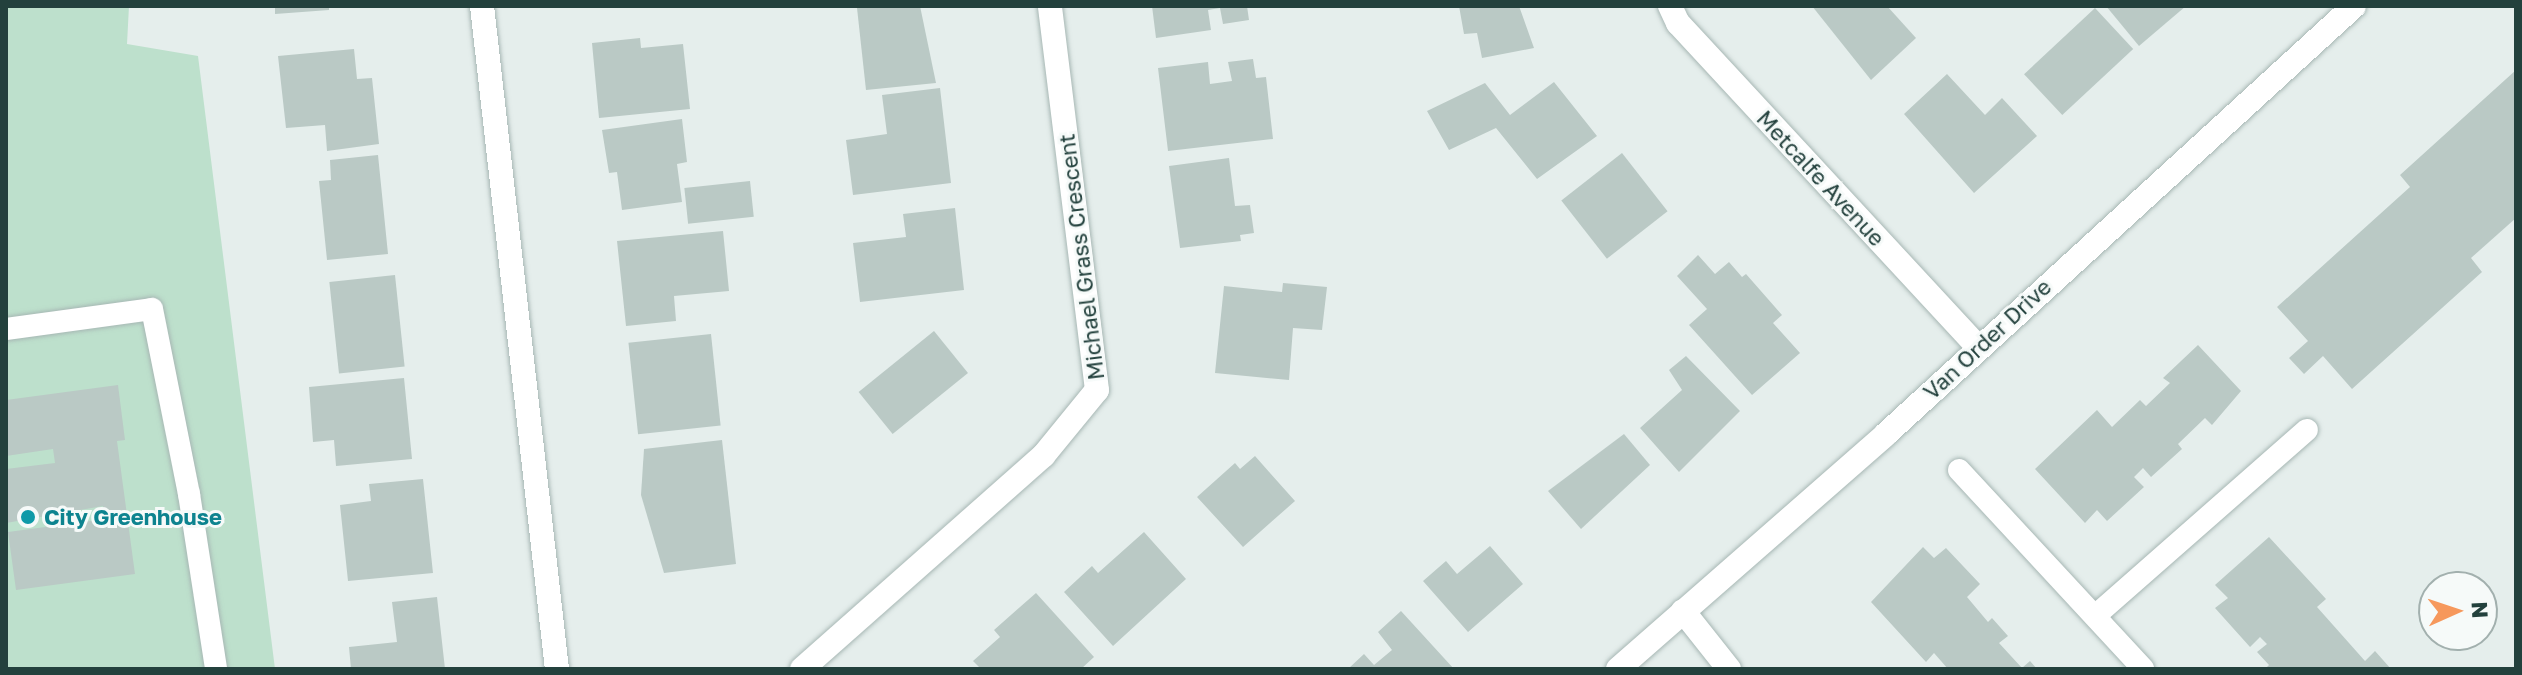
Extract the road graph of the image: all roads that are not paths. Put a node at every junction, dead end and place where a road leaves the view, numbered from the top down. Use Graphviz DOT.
graph roads {
  1 [pos="482,6"];
  2 [pos="1050,6"];
  3 [pos="1670,6"];
  4 [pos="2354,6"];
  5 [pos="6,329"];
  6 [pos="1977,346"];
  7 [pos="2307,430"];
  8 [pos="1959,470"];
  9 [pos="1683,611"];
  10 [pos="2095,616"];
  11 [pos="216,669"];
  12 [pos="557,669"];
  13 [pos="802,669"];
  14 [pos="1618,669"];
  15 [pos="1729,669"];
  16 [pos="2143,669"];
  1 -- 12 [label="street"];
  2 -- 13 [label="street, Michael Grass Crescent"];
  3 -- 6 [label="street, Metcalfe Avenue"];
  4 -- 6 [label="street, Van Order Drive"];
  5 -- 11 [label="lane"];
  6 -- 9 [label="street, Van Order Drive"];
  7 -- 10 [label="lane"];
  8 -- 10 [label="lane"];
  9 -- 14 [label="street, Van Order Drive"];
  9 -- 15 [label="street"];
  10 -- 16 [label="lane"];
}
